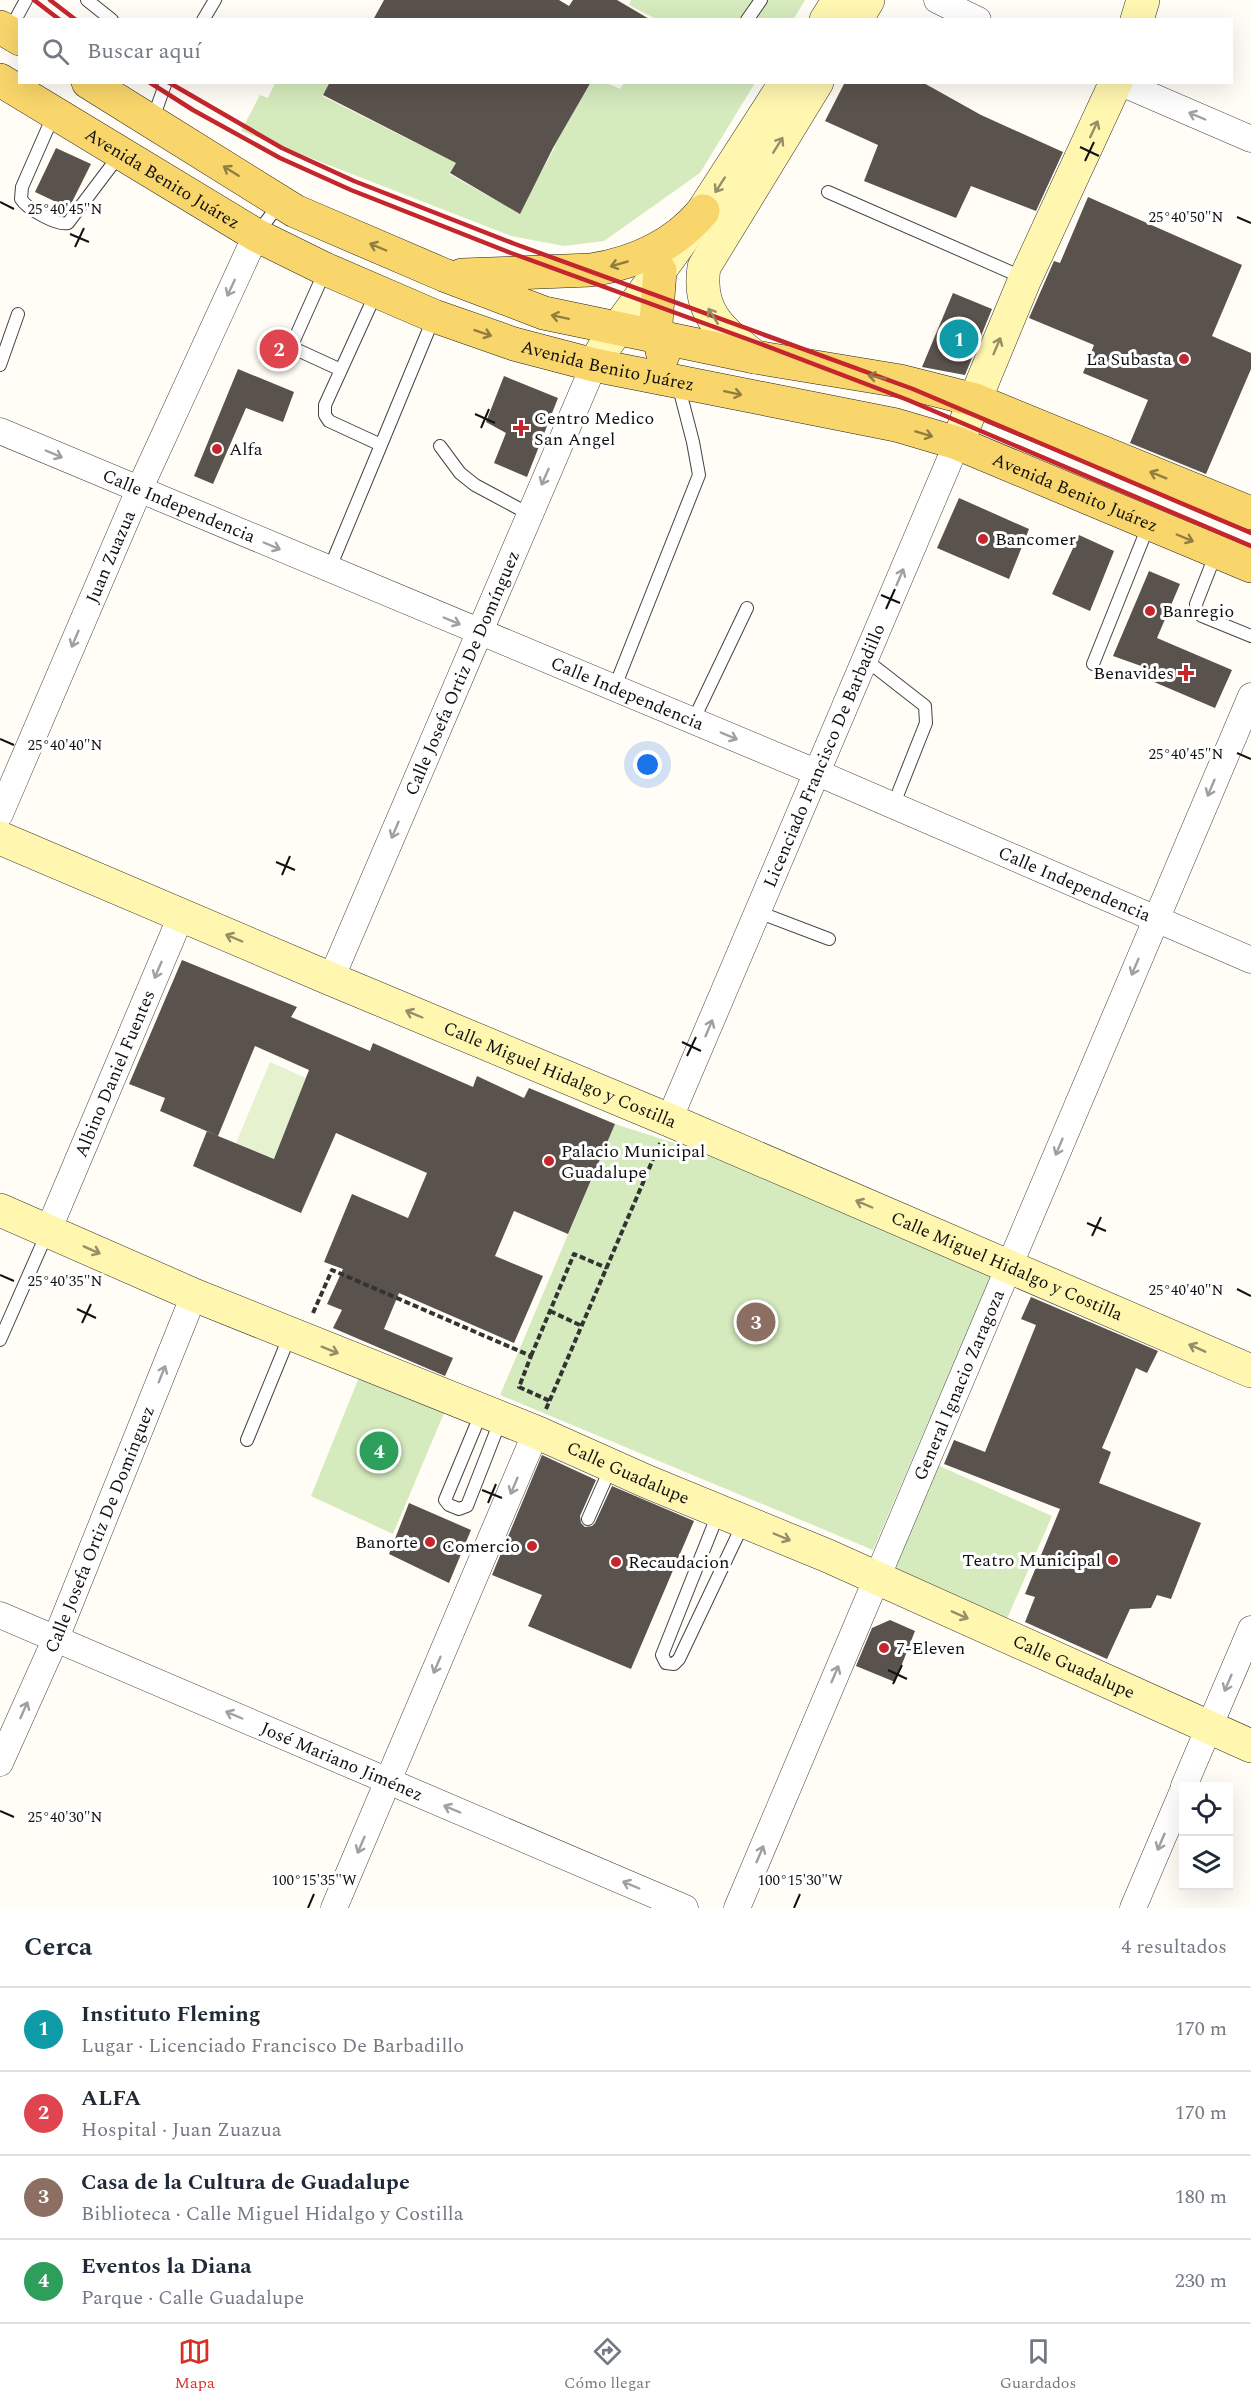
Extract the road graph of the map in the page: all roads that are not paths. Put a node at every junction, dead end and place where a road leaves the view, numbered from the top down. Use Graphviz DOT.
graph roads {
  1 [pos="26,0"];
  2 [pos="87,0"];
  3 [pos="215,0"];
  4 [pos="761,0"];
  5 [pos="839,0"];
  6 [pos="868,0"];
  7 [pos="937,0"];
  8 [pos="1143,0"];
  9 [pos="110,18"];
  10 [pos="204,18"];
  11 [pos="748,18"];
  12 [pos="827,18"];
  13 [pos="857,18"];
  14 [pos="974,18"];
  15 [pos="1138,18"];
  16 [pos="9,33"];
  17 [pos="0,80"];
  18 [pos="91,84"];
  19 [pos="165,84"];
  20 [pos="785,84"];
  21 [pos="816,84"];
  22 [pos="1117,84"];
  23 [pos="1123,84"];
  24 [pos="55,113"];
  25 [pos="152,122"];
  26 [pos="1251,139"];
  27 [pos="121,153"];
  28 [pos="828,192"];
  29 [pos="280,202"];
  30 [pos="703,212"];
  31 [pos="256,235"];
  32 [pos="325,270"];
  33 [pos="660,271"];
  34 [pos="444,275"];
  35 [pos="1025,279"];
  36 [pos="376,292"];
  37 [pos="18,314"];
  38 [pos="434,316"];
  39 [pos="617,329"];
  40 [pos="657,335"];
  41 [pos="755,357"];
  42 [pos="0,365"];
  43 [pos="594,365"];
  44 [pos="341,370"];
  45 [pos="677,381"];
  46 [pos="975,400"];
  47 [pos="0,430"];
  48 [pos="957,443"];
  49 [pos="381,445"];
  50 [pos="440,446"];
  51 [pos="139,490"];
  52 [pos="1251,513"];
  53 [pos="529,514"];
  54 [pos="1150,523"];
  55 [pos="1216,552"];
  56 [pos="1251,566"];
  57 [pos="329,570"];
  58 [pos="747,608"];
  59 [pos="480,632"];
  60 [pos="1251,636"];
  61 [pos="866,660"];
  62 [pos="1094,664"];
  63 [pos="614,688"];
  64 [pos="1251,696"];
  65 [pos="693,721"];
  66 [pos="818,773"];
  67 [pos="893,806"];
  68 [pos="0,814"];
  69 [pos="0,838"];
  70 [pos="758,912"];
  71 [pos="181,916"];
  72 [pos="1156,917"];
  73 [pos="829,939"];
  74 [pos="1251,960"];
  75 [pos="331,979"];
  76 [pos="669,1120"];
  77 [pos="0,1210"];
  78 [pos="48,1231"];
  79 [pos="1009,1266"];
  80 [pos="194,1295"];
  81 [pos="302,1323"];
  82 [pos="0,1340"];
  83 [pos="1251,1371"];
  84 [pos="492,1414"];
  85 [pos="536,1432"];
  86 [pos="247,1440"];
  87 [pos="611,1466"];
  88 [pos="732,1516"];
  89 [pos="588,1519"];
  90 [pos="876,1578"];
  91 [pos="0,1616"];
  92 [pos="1251,1629"];
  93 [pos="56,1638"];
  94 [pos="1209,1727"];
  95 [pos="1251,1746"];
  96 [pos="0,1763"];
  97 [pos="388,1782"];
  98 [pos="1186,1782"];
  99 [pos="1179,1799"];
  100 [pos="334,1908"];
  101 [pos="685,1908"];
  102 [pos="737,1908"];
  103 [pos="1133,1908"];
  1 -- 16 [label="lane"];
  2 -- 9 [label="lane"];
  3 -- 10 [label="lane"];
  4 -- 11 [label="lane"];
  5 -- 12 [label="street"];
  6 -- 13 [label="street"];
  7 -- 14 [label="street"];
  8 -- 15 [label="street"];
  17 -- 24 [label="main road, Avenida Benito Juárez"];
  18 -- 25 [label="main road, Avenida Benito Juárez"];
  19 -- 25 [label="lane"];
  20 -- 30 [label="street, one-way"];
  41 -- 21 [label="street, one-way"];
  35 -- 22 [label="street, Licenciado Francisco De Barbadillo, one-way"];
  26 -- 23 [label="street, one-way"];
  24 -- 27 [label="main road, Avenida Benito Juárez"];
  24 -- 27 [label="lane"];
  29 -- 25 [label="main road, Avenida Benito Juárez, one-way"];
  27 -- 31 [label="main road, Avenida Benito Juárez"];
  28 -- 35 [label="lane"];
  29 -- 31 [label="lane"];
  34 -- 29 [label="main road, Avenida Benito Juárez, one-way"];
  30 -- 33 [label="street"];
  30 -- 34 [label="main road, one-way"];
  31 -- 32 [label="main road, Avenida Benito Juárez"];
  31 -- 51 [label="street, Juan Zuazua, one-way"];
  32 -- 36 [label="main road, Avenida Benito Juárez"];
  32 -- 44 [label="lane"];
  33 -- 39 [label="street"];
  33 -- 40 [label="main road"];
  39 -- 34 [label="main road, Avenida Benito Juárez, one-way"];
  46 -- 35 [label="street, Licenciado Francisco De Barbadillo, one-way"];
  36 -- 38 [label="main road, Avenida Benito Juárez"];
  36 -- 44 [label="lane"];
  37 -- 42 [label="lane"];
  38 -- 43 [label="main road, Avenida Benito Juárez, one-way"];
  38 -- 49 [label="lane"];
  39 -- 40 [label="main road, Avenida Benito Juárez"];
  39 -- 43 [label="street"];
  40 -- 41 [label="main road, Avenida Benito Juárez"];
  40 -- 45 [label="main road"];
  46 -- 41 [label="main road, Avenida Benito Juárez, one-way"];
  43 -- 45 [label="main road, Avenida Benito Juárez"];
  43 -- 53 [label="street, Calle Josefa Ortiz De Domínguez, one-way"];
  44 -- 49 [label="lane"];
  45 -- 48 [label="main road, Avenida Benito Juárez, one-way"];
  45 -- 63 [label="lane"];
  46 -- 48 [label="street, Licenciado Francisco De Barbadillo"];
  52 -- 46 [label="main road, Avenida Benito Juárez, one-way"];
  47 -- 51 [label="street, Calle Independencia, one-way"];
  48 -- 54 [label="main road, Avenida Benito Juárez"];
  61 -- 48 [label="street, Licenciado Francisco De Barbadillo, one-way"];
  49 -- 57 [label="lane"];
  50 -- 53 [label="lane"];
  51 -- 57 [label="street, Calle Independencia, one-way"];
  51 -- 68 [label="street, Juan Zuazua, one-way"];
  53 -- 59 [label="street, Calle Josefa Ortiz De Domínguez"];
  54 -- 55 [label="main road, Avenida Benito Juárez, one-way"];
  54 -- 62 [label="lane"];
  55 -- 56 [label="main road, Avenida Benito Juárez"];
  55 -- 60 [label="lane"];
  57 -- 59 [label="street, Calle Independencia, one-way"];
  58 -- 65 [label="lane"];
  59 -- 63 [label="street, Calle Independencia"];
  59 -- 75 [label="street, Calle Josefa Ortiz De Domínguez, one-way"];
  61 -- 66 [label="street, Licenciado Francisco De Barbadillo"];
  61 -- 67 [label="lane"];
  63 -- 65 [label="street, Calle Independencia"];
  64 -- 72 [label="street, General Ignacio Zaragoza, one-way"];
  65 -- 66 [label="street, Calle Independencia, one-way"];
  66 -- 67 [label="street, Calle Independencia"];
  66 -- 70 [label="street, Licenciado Francisco De Barbadillo"];
  67 -- 72 [label="street, Calle Independencia"];
  69 -- 71 [label="street, Calle Miguel Hidalgo y Costilla"];
  70 -- 73 [label="lane"];
  76 -- 70 [label="street, Licenciado Francisco De Barbadillo, one-way"];
  75 -- 71 [label="street, Calle Miguel Hidalgo y Costilla, one-way"];
  71 -- 78 [label="street, Albino Daniel Fuentes, one-way"];
  72 -- 74 [label="street, Calle Independencia"];
  72 -- 79 [label="street, General Ignacio Zaragoza, one-way"];
  76 -- 75 [label="street, Calle Miguel Hidalgo y Costilla, one-way"];
  79 -- 76 [label="street, Calle Miguel Hidalgo y Costilla, one-way"];
  77 -- 78 [label="street, Calle Guadalupe"];
  78 -- 80 [label="street, Calle Guadalupe, one-way"];
  78 -- 82 [label="lane"];
  83 -- 79 [label="street, Calle Miguel Hidalgo y Costilla, one-way"];
  79 -- 90 [label="street, General Ignacio Zaragoza"];
  80 -- 81 [label="street, Calle Guadalupe"];
  93 -- 80 [label="street, Calle Josefa Ortiz De Domínguez, one-way"];
  81 -- 84 [label="street, Calle Guadalupe, one-way"];
  81 -- 86 [label="lane"];
  84 -- 84 [label="lane"];
  84 -- 85 [label="street, Calle Guadalupe"];
  85 -- 87 [label="street, Calle Guadalupe"];
  85 -- 97 [label="street, one-way"];
  87 -- 88 [label="street, Calle Guadalupe"];
  87 -- 89 [label="lane"];
  88 -- 88 [label="lane"];
  88 -- 90 [label="street, Calle Guadalupe, one-way"];
  90 -- 94 [label="street, Calle Guadalupe, one-way"];
  102 -- 90 [label="street, General Ignacio Zaragoza, one-way"];
  91 -- 93 [label="street, José Mariano Jiménez"];
  92 -- 94 [label="street, one-way"];
  96 -- 93 [label="street, Calle Josefa Ortiz De Domínguez, one-way"];
  97 -- 93 [label="street, José Mariano Jiménez, one-way"];
  94 -- 95 [label="street, Calle Guadalupe"];
  94 -- 98 [label="street"];
  97 -- 100 [label="street, one-way"];
  101 -- 97 [label="street, José Mariano Jiménez, one-way"];
  99 -- 103 [label="street, one-way"];
}
